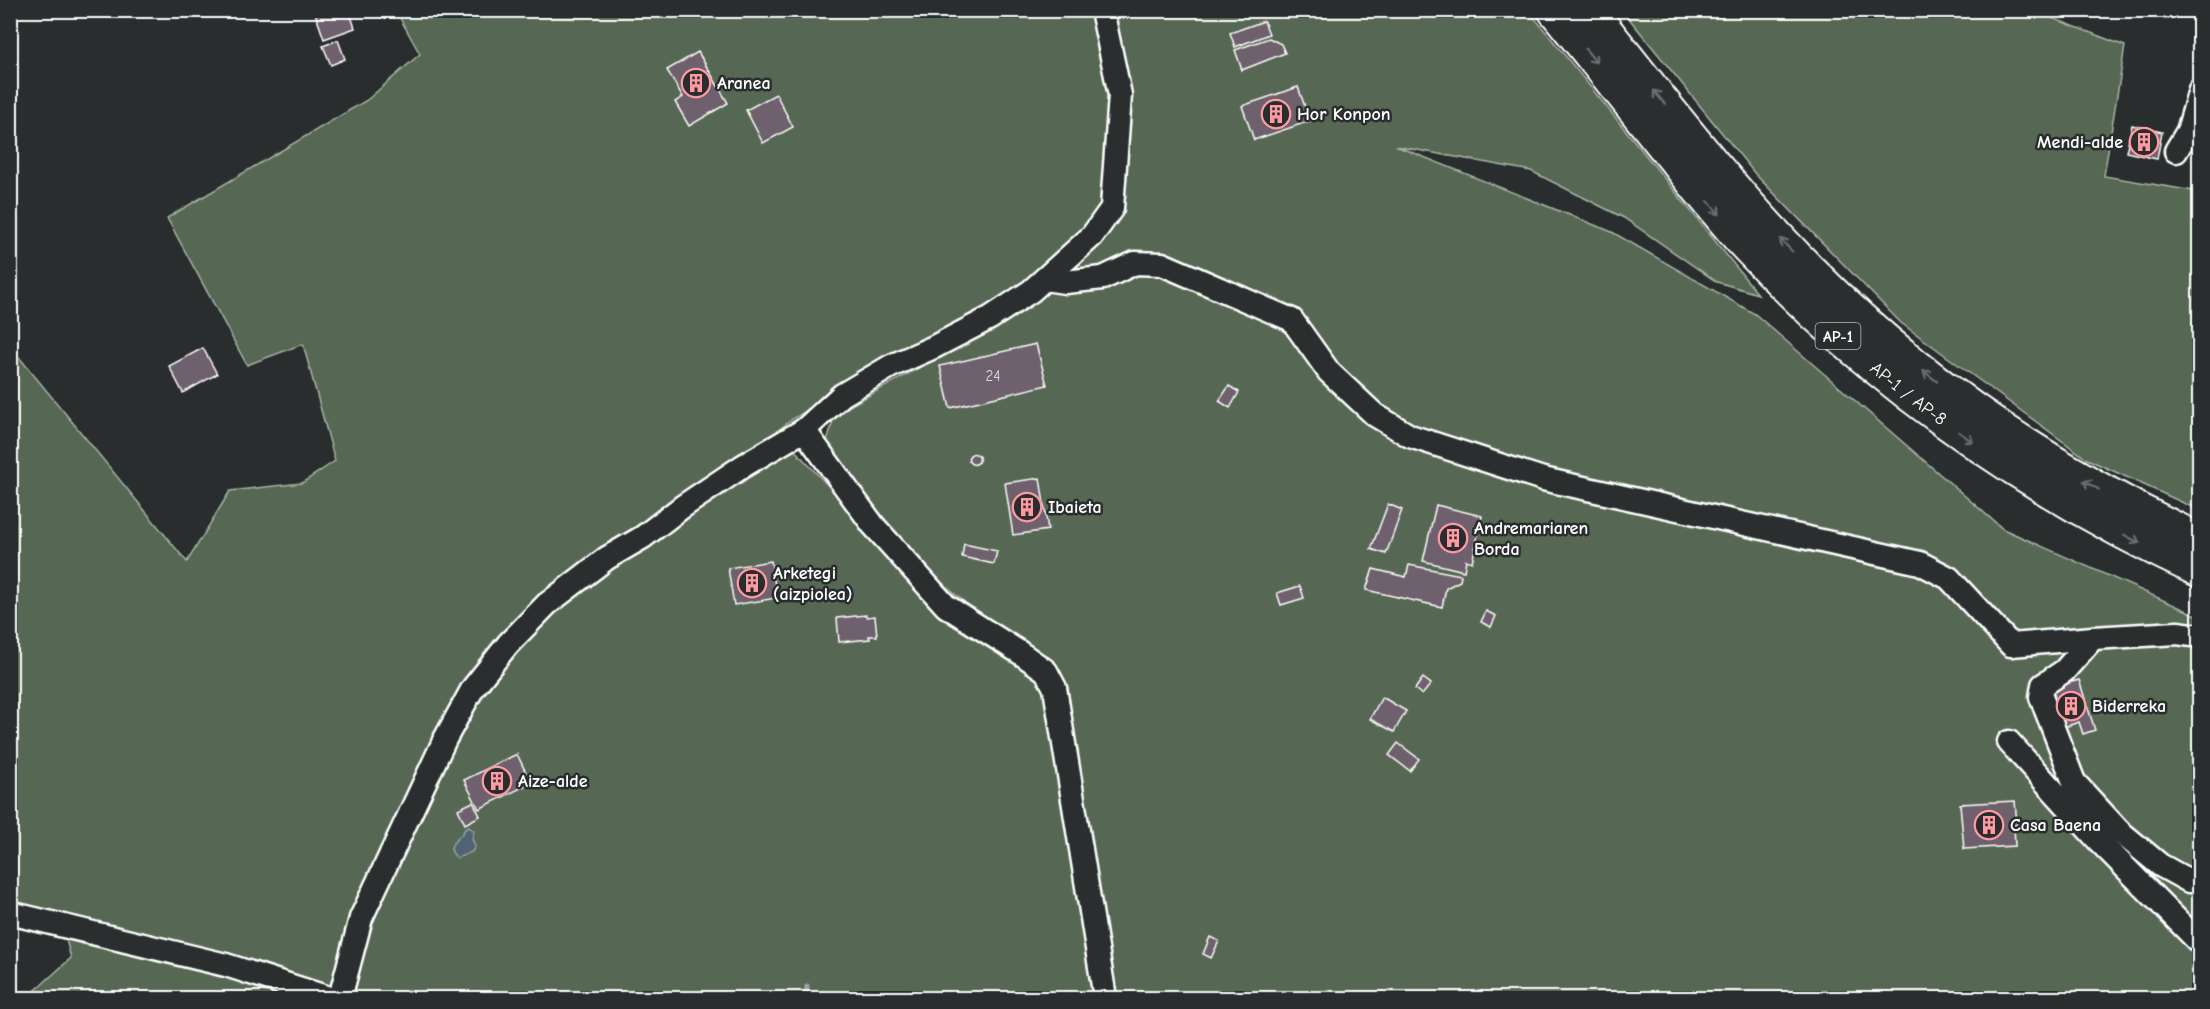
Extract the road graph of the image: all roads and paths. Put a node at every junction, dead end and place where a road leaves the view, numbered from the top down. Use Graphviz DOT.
graph roads {
  1 [pos="1102,10"];
  2 [pos="1554,10"];
  3 [pos="1590,10"];
  4 [pos="2199,90"];
  5 [pos="2176,151"];
  6 [pos="1045,279"];
  7 [pos="804,430"];
  8 [pos="2199,540"];
  9 [pos="2199,572"];
  10 [pos="2199,636"];
  11 [pos="2093,638"];
  12 [pos="2009,742"];
  13 [pos="2199,881"];
  14 [pos="10,913"];
  15 [pos="2199,943"];
  16 [pos="329,999"];
  17 [pos="340,999"];
  18 [pos="1105,999"];
  1 -- 6 [label="street"];
  2 -- 9 [label="highway, AP-1 / AP-8 / AP-1, one-way"];
  8 -- 3 [label="highway, AP-1 / AP-8 / AP-1, one-way"];
  4 -- 5 [label="street"];
  6 -- 7 [label="street"];
  6 -- 11 [label="street"];
  7 -- 17 [label="street"];
  7 -- 18 [label="street"];
  10 -- 11 [label="street"];
  11 -- 13 [label="street"];
  12 -- 15 [label="street"];
  14 -- 16 [label="street"];
}
